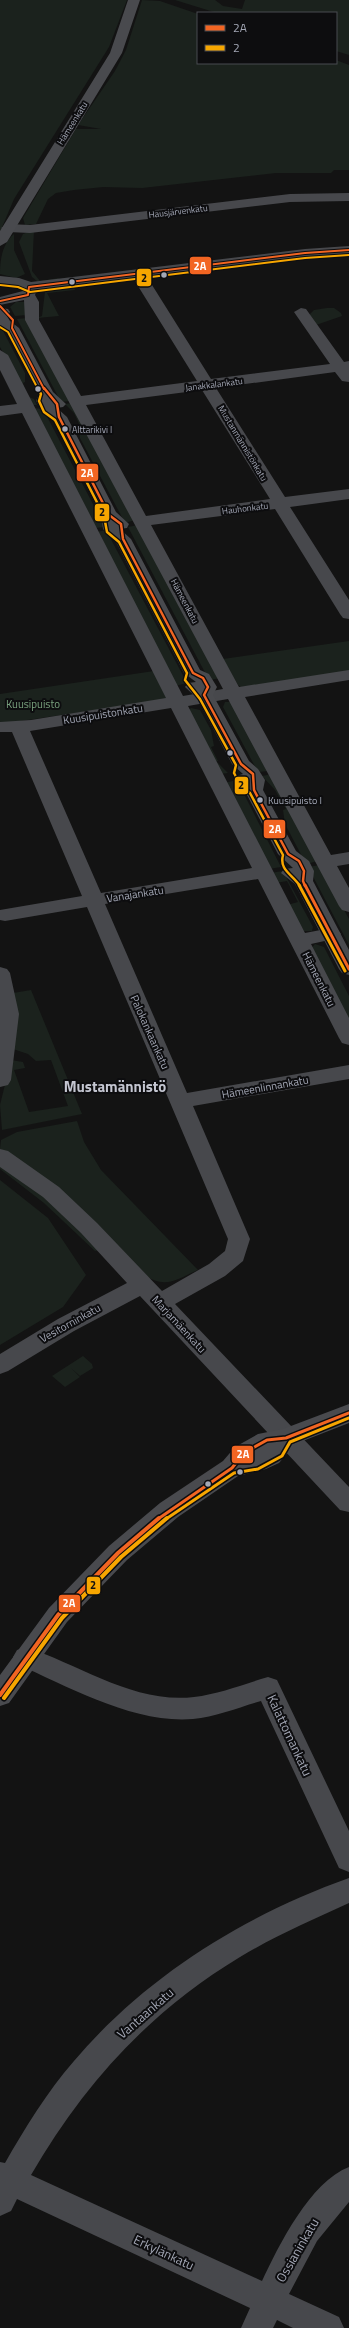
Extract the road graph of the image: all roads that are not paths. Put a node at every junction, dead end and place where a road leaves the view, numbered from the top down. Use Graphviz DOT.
graph roads {
  1 [pos="134,0"];
  2 [pos="349,197"];
  3 [pos="8,228"];
  4 [pos="0,242"];
  5 [pos="349,250"];
  6 [pos="137,273"];
  7 [pos="0,280"];
  8 [pos="28,291"];
  9 [pos="1,306"];
  10 [pos="300,312"];
  11 [pos="0,355"];
  12 [pos="345,367"];
  13 [pos="349,380"];
  14 [pos="207,385"];
  15 [pos="78,401"];
  16 [pos="26,408"];
  17 [pos="0,411"];
  18 [pos="349,494"];
  19 [pos="280,504"];
  20 [pos="142,521"];
  21 [pos="349,614"];
  22 [pos="349,675"];
  23 [pos="235,694"];
  24 [pos="205,697"];
  25 [pos="178,702"];
  26 [pos="10,727"];
  27 [pos="349,858"];
  28 [pos="325,862"];
  29 [pos="264,872"];
  30 [pos="93,900"];
  31 [pos="349,906"];
  32 [pos="5,915"];
  33 [pos="331,934"];
  34 [pos="300,940"];
  35 [pos="349,969"];
  36 [pos="0,972"];
  37 [pos="349,1038"];
  38 [pos="349,1072"];
  39 [pos="0,1080"];
  40 [pos="180,1101"];
  41 [pos="0,1156"];
  42 [pos="142,1285"];
  43 [pos="158,1303"];
  44 [pos="0,1365"];
  45 [pos="349,1413"];
  46 [pos="286,1438"];
  47 [pos="349,1502"];
  48 [pos="26,1657"];
  49 [pos="0,1695"];
  50 [pos="349,1860"];
  51 [pos="349,1890"];
  52 [pos="349,2181"];
  53 [pos="4,2186"];
  54 [pos="269,2301"];
  55 [pos="256,2328"];
  56 [pos="328,2328"];
  1 -- 3 [label="main road, Hämeenkatu"];
  2 -- 3 [label="street, Hausjärvenkatu"];
  3 -- 4 [label="main road, Hämeenkatu"];
  5 -- 6 [label="street"];
  6 -- 8 [label="street"];
  6 -- 14 [label="street, Mustanmännistönkatu"];
  7 -- 8 [label="street"];
  8 -- 9 [label="street"];
  8 -- 15 [label="street, Hämeenkatu"];
  9 -- 24 [label="main road"];
  10 -- 12 [label="street"];
  11 -- 16 [label="street, Hämeenkatu"];
  12 -- 13 [label="street"];
  12 -- 14 [label="street, Janakkalankatu"];
  14 -- 15 [label="street, Janakkalankatu"];
  14 -- 19 [label="street, Mustanmännistönkatu"];
  15 -- 20 [label="street, Hämeenkatu"];
  16 -- 17 [label="street"];
  16 -- 25 [label="street, Hämeenkatu"];
  18 -- 19 [label="street, Hauhonkatu"];
  19 -- 20 [label="street, Hauhonkatu"];
  19 -- 21 [label="street, Mustanmännistönkatu"];
  20 -- 23 [label="street, Hämeenkatu"];
  22 -- 23 [label="street"];
  23 -- 24 [label="street"];
  23 -- 28 [label="street, Hämeenkatu"];
  24 -- 25 [label="street, Kuusipuistonkatu"];
  24 -- 33 [label="main road"];
  25 -- 26 [label="street, Kuusipuistonkatu"];
  25 -- 29 [label="street, Hämeenkatu"];
  26 -- 30 [label="street, Palokankaankatu"];
  27 -- 28 [label="street"];
  28 -- 31 [label="street, Hämeenkatu"];
  29 -- 30 [label="street, Vanajankatu"];
  29 -- 34 [label="street, Hämeenkatu"];
  30 -- 32 [label="street, Vanajankatu"];
  30 -- 40 [label="street, Palokankaankatu"];
  33 -- 34 [label="street, Hämeenkatu"];
  33 -- 35 [label="main road"];
  34 -- 37 [label="street, Hämeenkatu"];
  36 -- 39 [label="street"];
  38 -- 40 [label="street, Hämeenlinnankatu"];
  40 -- 43 [label="street, Palokankaankatu"];
  41 -- 42 [label="street, Marjamäenkatu"];
  42 -- 43 [label="street, Marjamäenkatu"];
  42 -- 44 [label="street, Vesitorninkatu"];
  43 -- 46 [label="street, Marjamäenkatu"];
  45 -- 46 [label="main road"];
  46 -- 47 [label="street, Marjamäenkatu"];
  46 -- 48 [label="main road"];
  48 -- 49 [label="main road"];
  48 -- 50 [label="street, Kalattomankatu"];
  51 -- 53 [label="street, Vantaankatu"];
  52 -- 54 [label="street, Ossianinkatu"];
  53 -- 54 [label="street, Erkylänkatu"];
  54 -- 55 [label="street, Ossianinkatu"];
  54 -- 56 [label="street, Erkylänkatu"];
}
